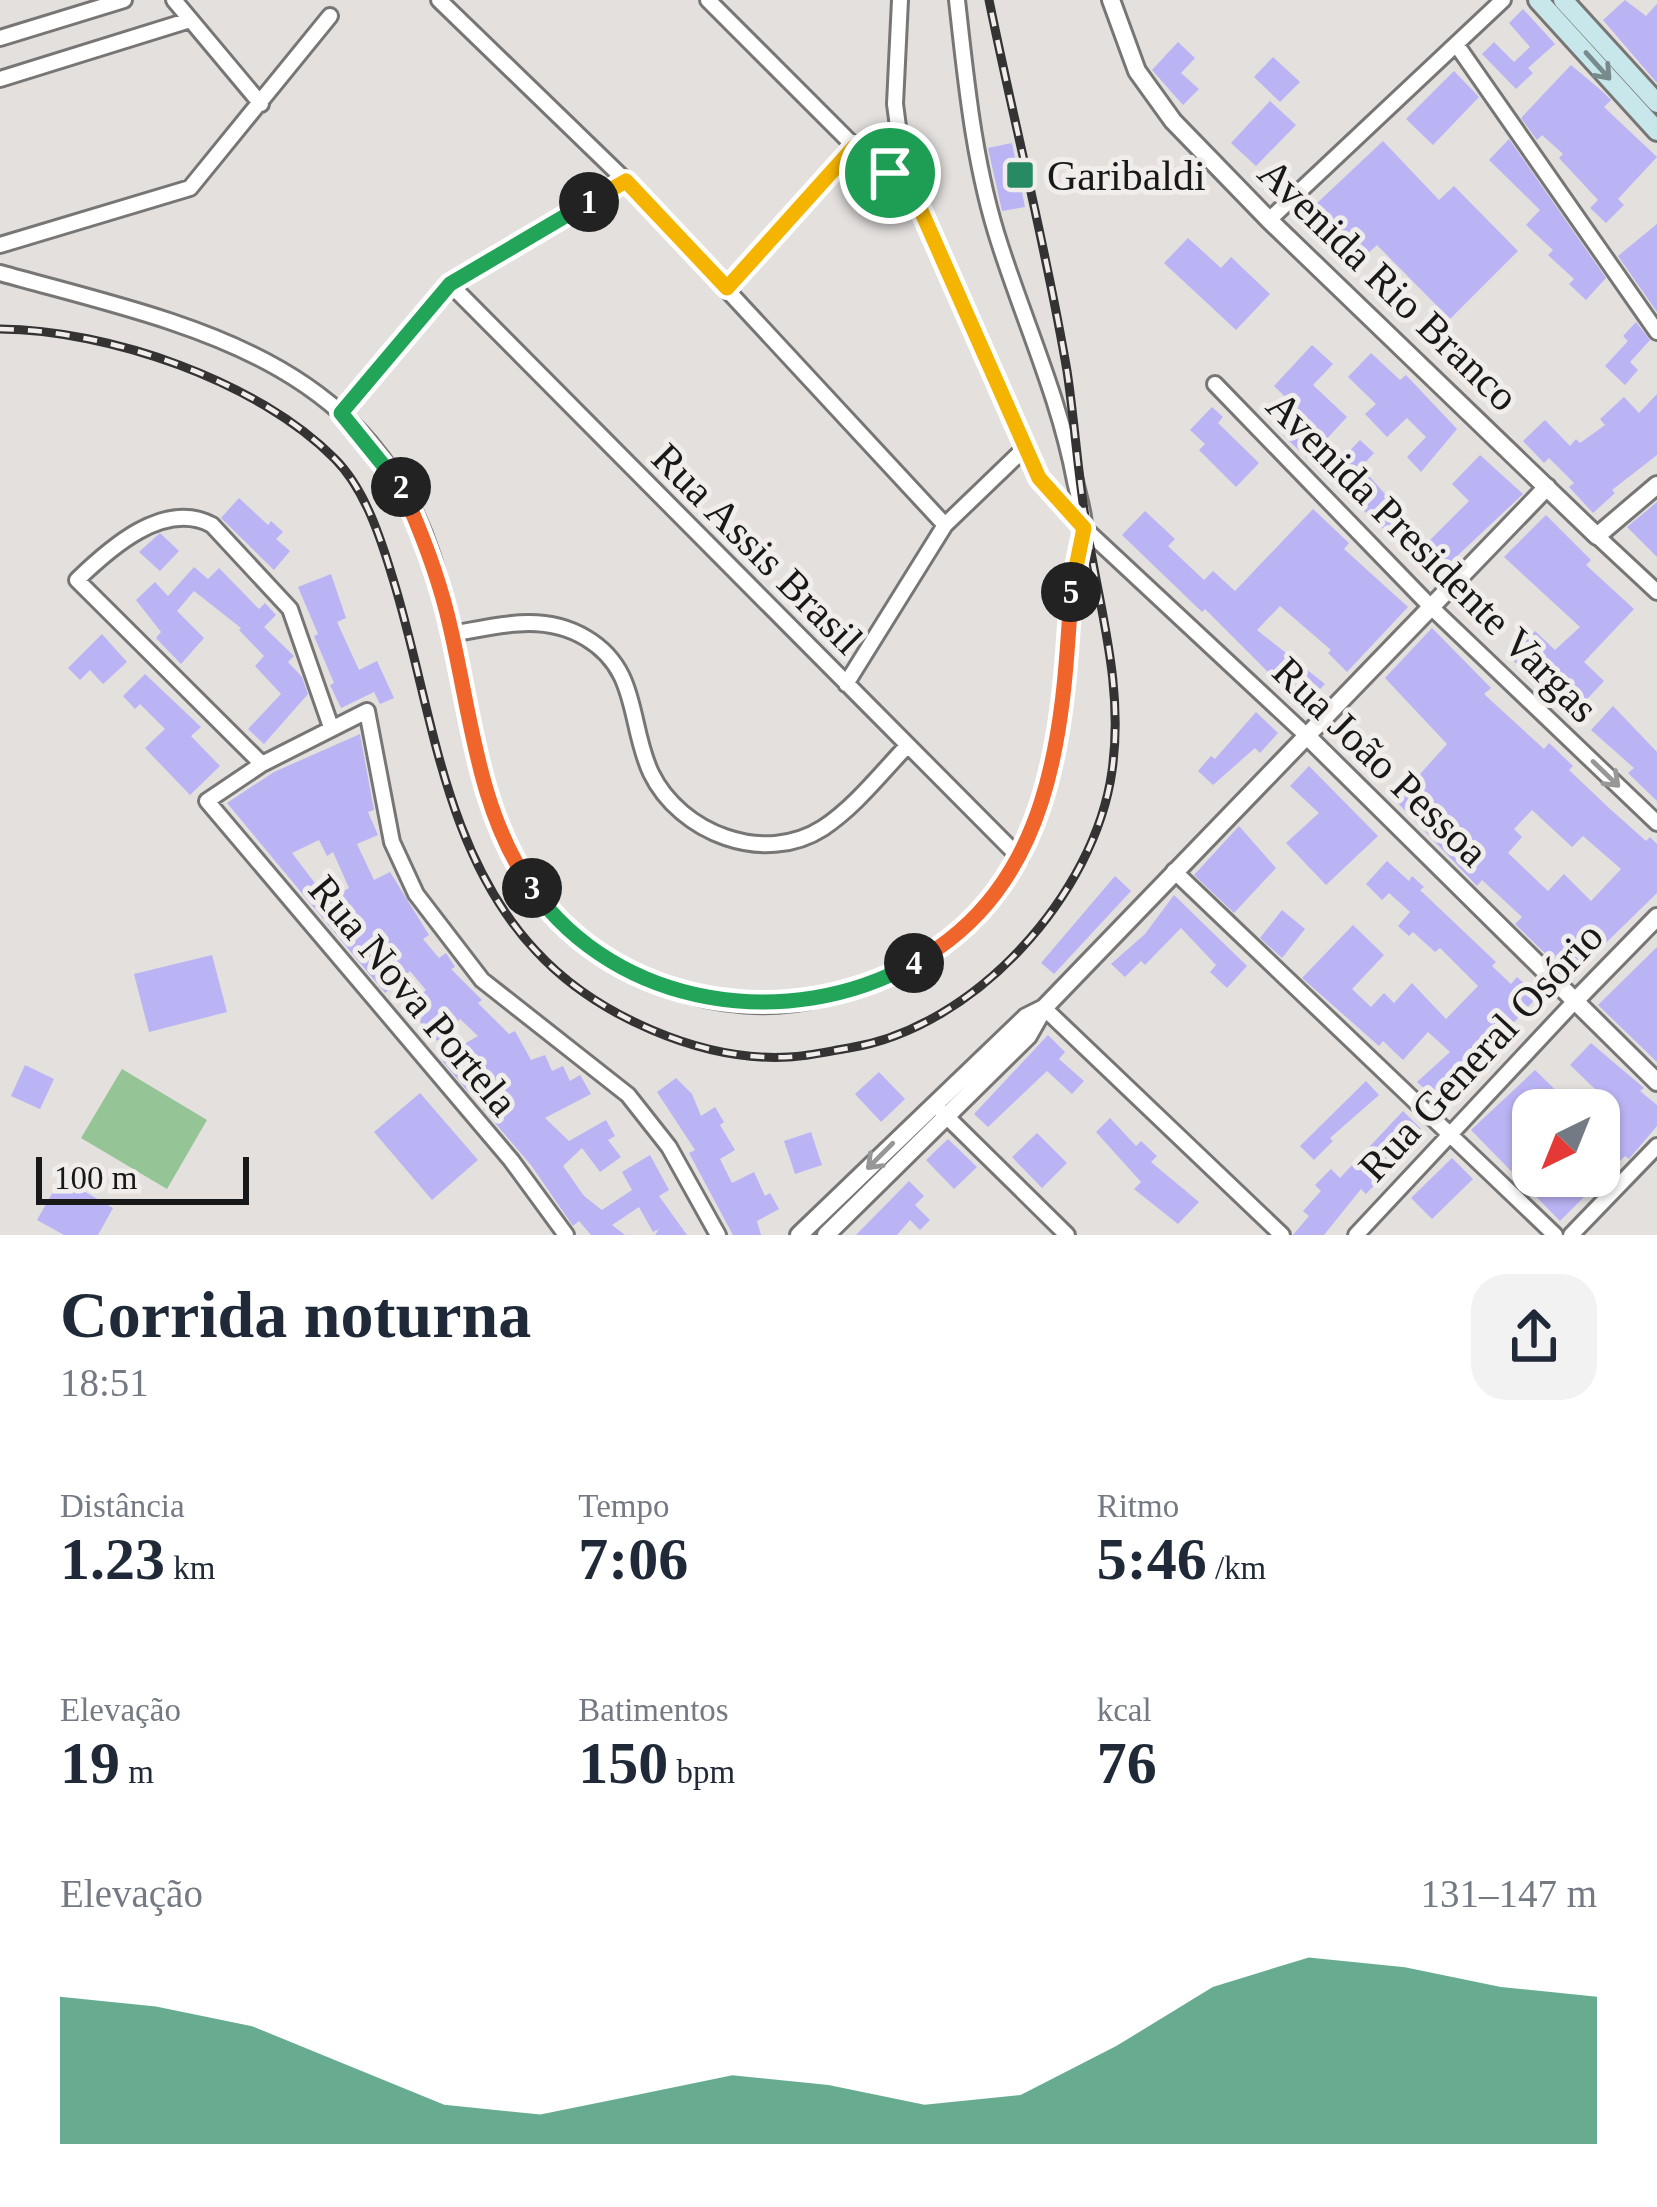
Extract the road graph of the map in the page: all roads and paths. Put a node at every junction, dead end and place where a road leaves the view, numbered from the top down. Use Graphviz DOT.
graph roads {
  1 [pos="124,0"];
  2 [pos="174,0"];
  3 [pos="439,0"];
  4 [pos="708,0"];
  5 [pos="900,0"];
  6 [pos="957,0"];
  7 [pos="1111,0"];
  8 [pos="1503,0"];
  9 [pos="1538,0"];
  10 [pos="1563,0"];
  11 [pos="330,16"];
  12 [pos="190,20"];
  13 [pos="0,38"];
  14 [pos="1456,44"];
  15 [pos="0,79"];
  16 [pos="261,104"];
  17 [pos="1657,104"];
  18 [pos="1657,131"];
  19 [pos="854,147"];
  20 [pos="904,172"];
  21 [pos="626,181"];
  22 [pos="1269,220"];
  23 [pos="0,245"];
  24 [pos="0,273"];
  25 [pos="450,284"];
  26 [pos="727,288"];
  27 [pos="1657,332"];
  28 [pos="1215,384"];
  29 [pos="341,413"];
  30 [pos="1024,448"];
  31 [pos="1657,485"];
  32 [pos="1547,487"];
  33 [pos="945,525"];
  34 [pos="1084,528"];
  35 [pos="1597,536"];
  36 [pos="1657,592"];
  37 [pos="1430,607"];
  38 [pos="452,634"];
  39 [pos="846,684"];
  40 [pos="331,727"];
  41 [pos="1306,735"];
  42 [pos="908,745"];
  43 [pos="262,764"];
  44 [pos="1657,823"];
  45 [pos="1020,858"];
  46 [pos="1174,871"];
  47 [pos="1657,917"];
  48 [pos="1575,1001"];
  49 [pos="1044,1008"];
  50 [pos="1657,1082"];
  51 [pos="940,1110"];
  52 [pos="1448,1136"];
  53 [pos="1657,1147"];
  54 [pos="816,1232"];
  55 [pos="566,1235"];
  56 [pos="718,1235"];
  57 [pos="1067,1235"];
  58 [pos="1282,1235"];
  59 [pos="1356,1235"];
  60 [pos="1555,1235"];
  61 [pos="1571,1235"];
  1 -- 13 [label="street"];
  2 -- 12 [label="street"];
  3 -- 21 [label="street"];
  4 -- 19 [label="street"];
  5 -- 20 [label="street, Rua João Pessoa"];
  6 -- 34 [label="street"];
  7 -- 22 [label="street, Avenida Rio Branco"];
  8 -- 14 [label="street"];
  9 -- 18 [label="main road, one-way"];
  10 -- 17 [label="main road"];
  11 -- 16 [label="street"];
  12 -- 15 [label="street"];
  12 -- 16 [label="street"];
  14 -- 22 [label="street"];
  14 -- 27 [label="street"];
  16 -- 23 [label="street"];
  19 -- 20 [label="street"];
  19 -- 26 [label="street"];
  20 -- 30 [label="street, Rua João Pessoa"];
  21 -- 25 [label="street"];
  21 -- 26 [label="street"];
  22 -- 32 [label="street, Avenida Rio Branco"];
  24 -- 29 [label="street"];
  25 -- 29 [label="street"];
  25 -- 39 [label="street, Rua Assis Brasil"];
  26 -- 33 [label="street"];
  28 -- 37 [label="street, Avenida Presidente Vargas"];
  29 -- 38 [label="street"];
  30 -- 33 [label="street"];
  30 -- 34 [label="street, Rua João Pessoa"];
  31 -- 35 [label="street"];
  32 -- 35 [label="street, Avenida Rio Branco"];
  32 -- 37 [label="street"];
  33 -- 39 [label="street"];
  34 -- 41 [label="street, Rua João Pessoa"];
  34 -- 45 [label="street"];
  35 -- 36 [label="street, Avenida Rio Branco"];
  37 -- 41 [label="street"];
  37 -- 44 [label="street, Avenida Presidente Vargas, one-way"];
  38 -- 42 [label="street"];
  38 -- 45 [label="street"];
  39 -- 42 [label="street, Rua Assis Brasil"];
  40 -- 43 [label="street"];
  40 -- 43 [label="street"];
  40 -- 56 [label="street"];
  41 -- 46 [label="street"];
  41 -- 48 [label="street, Rua João Pessoa"];
  42 -- 45 [label="street, Rua Assis Brasil"];
  43 -- 55 [label="street, Rua Nova Portela"];
  46 -- 49 [label="street"];
  46 -- 52 [label="street"];
  47 -- 48 [label="street, Rua General Osório"];
  48 -- 50 [label="street, Rua João Pessoa"];
  48 -- 52 [label="street, Rua General Osório"];
  49 -- 51 [label="street"];
  49 -- 58 [label="street"];
  51 -- 54 [label="street"];
  51 -- 57 [label="street"];
  52 -- 59 [label="street, Rua General Osório"];
  52 -- 60 [label="street"];
  53 -- 61 [label="street"];
}
